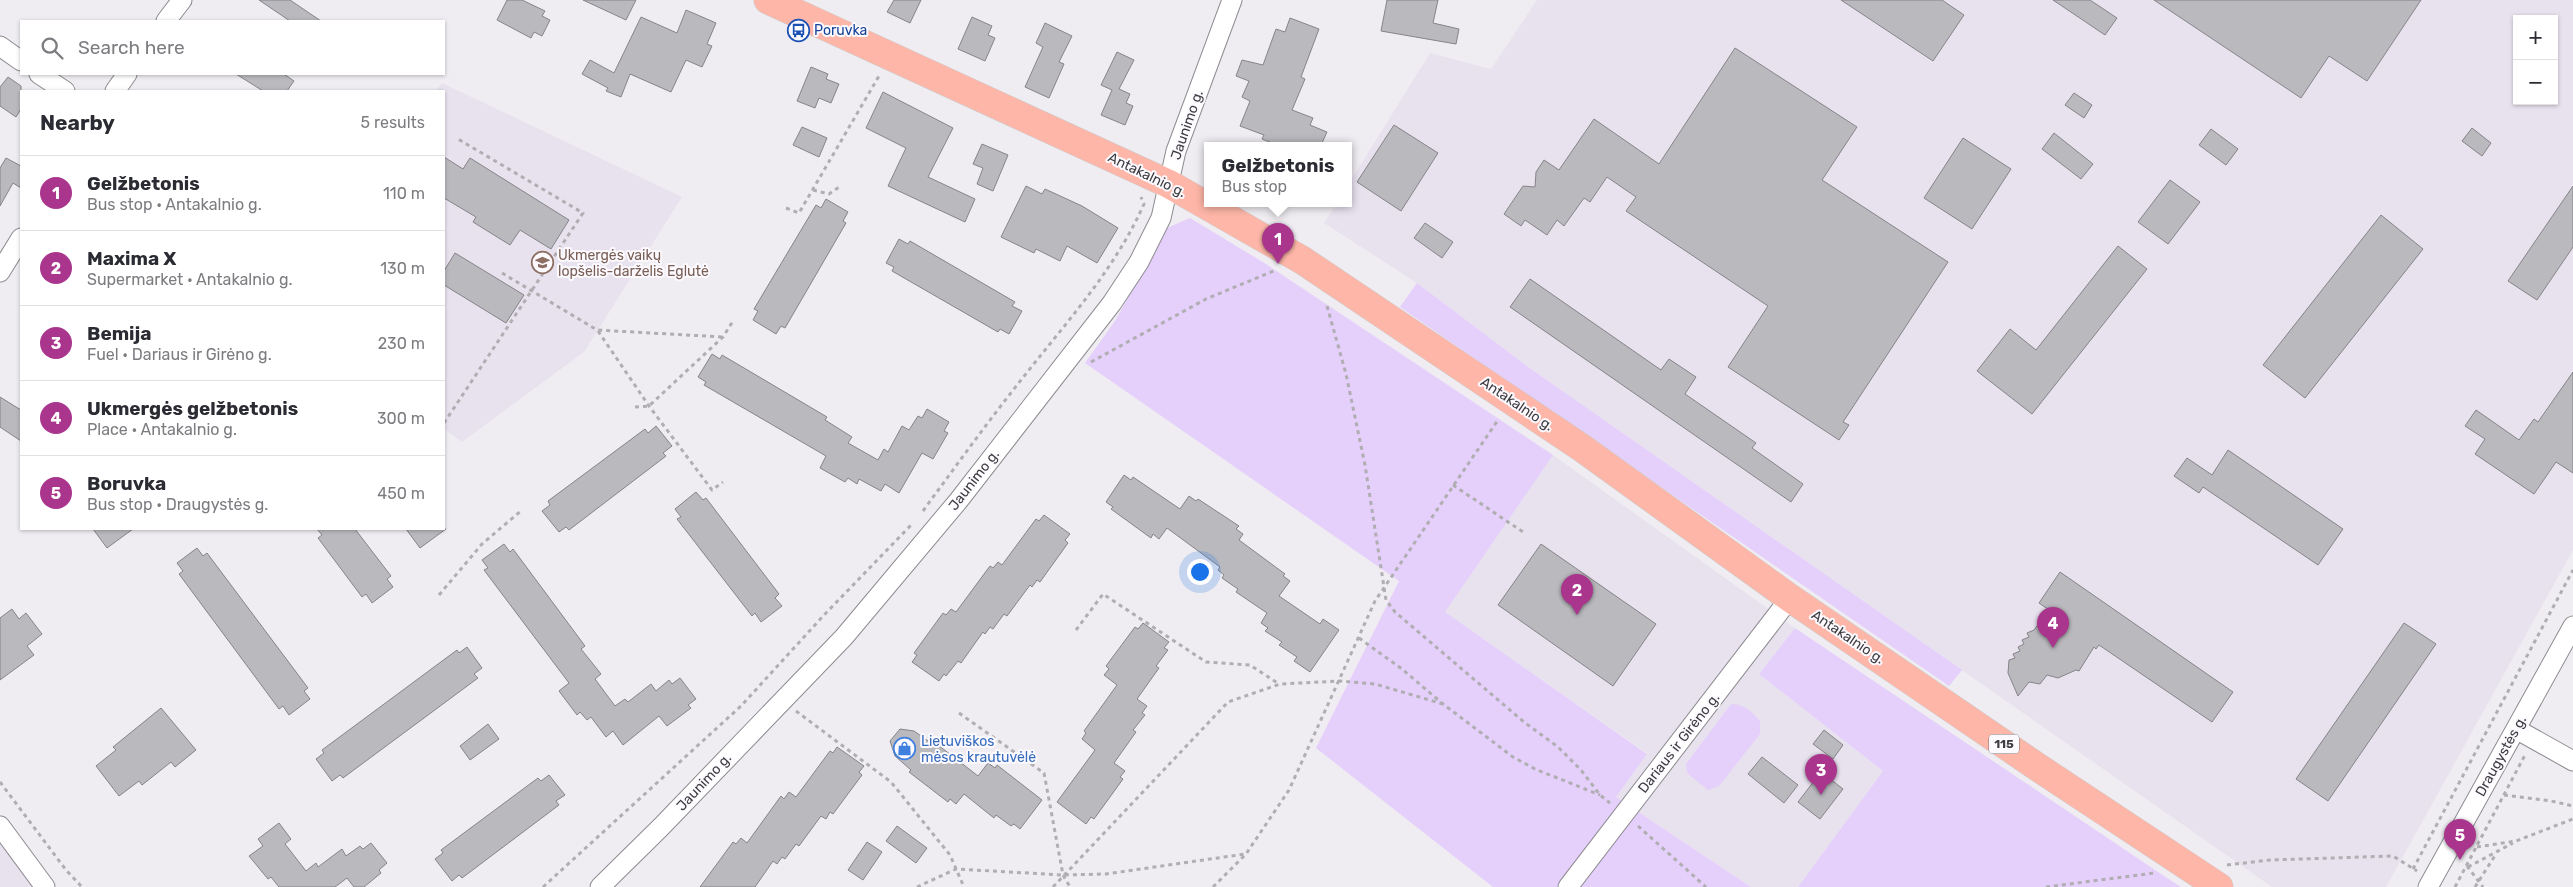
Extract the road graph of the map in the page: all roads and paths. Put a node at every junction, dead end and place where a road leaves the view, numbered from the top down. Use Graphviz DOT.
graph roads {
  1 [pos="182,0"];
  2 [pos="768,0"];
  3 [pos="1232,0"];
  4 [pos="167,20"];
  5 [pos="0,46"];
  6 [pos="891,56"];
  7 [pos="20,60"];
  8 [pos="41,75"];
  9 [pos="126,75"];
  10 [pos="63,90"];
  11 [pos="116,90"];
  12 [pos="458,139"];
  13 [pos="1135,169"];
  14 [pos="1169,184"];
  15 [pos="839,187"];
  16 [pos="814,190"];
  17 [pos="1204,204"];
  18 [pos="1209,207"];
  19 [pos="786,208"];
  20 [pos="20,240"];
  21 [pos="1310,265"];
  22 [pos="0,272"];
  23 [pos="502,273"];
  24 [pos="533,292"];
  25 [pos="733,322"];
  26 [pos="598,330"];
  27 [pos="723,337"];
  28 [pos="1083,366"];
  29 [pos="1514,403"];
  30 [pos="649,406"];
  31 [pos="635,407"];
  32 [pos="445,423"];
  33 [pos="723,482"];
  34 [pos="1453,485"];
  35 [pos="522,510"];
  36 [pos="1526,534"];
  37 [pos="2573,570"];
  38 [pos="1383,589"];
  39 [pos="439,595"];
  40 [pos="1790,598"];
  41 [pos="2573,626"];
  42 [pos="1076,630"];
  43 [pos="1359,638"];
  44 [pos="1340,681"];
  45 [pos="1280,684"];
  46 [pos="782,700"];
  47 [pos="1443,704"];
  48 [pos="959,713"];
  49 [pos="2516,729"];
  50 [pos="2534,739"];
  51 [pos="2573,761"];
  52 [pos="0,782"];
  53 [pos="2504,795"];
  54 [pos="2573,806"];
  55 [pos="1624,814"];
  56 [pos="2573,819"];
  57 [pos="0,826"];
  58 [pos="2516,841"];
  59 [pos="2476,847"];
  60 [pos="2497,853"];
  61 [pos="1246,854"];
  62 [pos="2467,866"];
  63 [pos="956,869"];
  64 [pos="2190,869"];
  65 [pos="2414,869"];
  66 [pos="1064,875"];
  67 [pos="2223,876"];
  68 [pos="2479,881"];
  69 [pos="2430,883"];
  70 [pos="45,887"];
  71 [pos="82,887"];
  72 [pos="543,887"];
  73 [pos="600,887"];
  74 [pos="917,887"];
  75 [pos="964,887"];
  76 [pos="1053,887"];
  77 [pos="1070,887"];
  78 [pos="1213,887"];
  79 [pos="1568,887"];
  80 [pos="1706,887"];
  81 [pos="2046,887"];
  82 [pos="2454,887"];
  83 [pos="2475,887"];
  84 [pos="2484,887"];
  1 -- 4 [label="street"];
  2 -- 6 [label="main road, Antakalnio g. / 115"];
  3 -- 14 [label="street, Jaunimo g."];
  5 -- 7 [label="street"];
  6 -- 13 [label="main road, Antakalnio g. / 115"];
  6 -- 16 [label="path"];
  8 -- 10 [label="street"];
  9 -- 11 [label="street"];
  12 -- 24 [label="path"];
  13 -- 14 [label="main road, Antakalnio g. / 115"];
  13 -- 72 [label="path"];
  14 -- 17 [label="main road, Antakalnio g. / 115"];
  14 -- 46 [label="street, Jaunimo g."];
  15 -- 16 [label="path"];
  16 -- 19 [label="path"];
  18 -- 21 [label="main road, Antakalnio g. / 115"];
  20 -- 22 [label="street"];
  21 -- 28 [label="path"];
  21 -- 29 [label="main road, Antakalnio g. / 115"];
  21 -- 38 [label="path"];
  23 -- 24 [label="path"];
  24 -- 26 [label="path"];
  24 -- 32 [label="path"];
  25 -- 27 [label="path"];
  26 -- 27 [label="path"];
  26 -- 30 [label="path"];
  27 -- 30 [label="path"];
  29 -- 34 [label="path"];
  29 -- 40 [label="main road, Antakalnio g. / 115"];
  30 -- 31 [label="path"];
  30 -- 33 [label="path"];
  34 -- 36 [label="path"];
  34 -- 38 [label="path"];
  35 -- 39 [label="path"];
  37 -- 65 [label="path"];
  38 -- 43 [label="path"];
  38 -- 47 [label="path"];
  40 -- 55 [label="street, Dariaus ir Girėno g."];
  40 -- 64 [label="main road, Antakalnio g. / 115"];
  41 -- 49 [label="street, Draugystės g."];
  42 -- 45 [label="path"];
  43 -- 44 [label="path"];
  43 -- 47 [label="path"];
  44 -- 45 [label="path"];
  44 -- 47 [label="path"];
  44 -- 61 [label="path"];
  45 -- 66 [label="path"];
  46 -- 63 [label="path"];
  46 -- 73 [label="street, Jaunimo g."];
  48 -- 66 [label="path"];
  49 -- 50 [label="street"];
  49 -- 69 [label="street, Draugystės g."];
  50 -- 51 [label="street"];
  50 -- 53 [label="path"];
  52 -- 71 [label="path"];
  53 -- 54 [label="path"];
  53 -- 59 [label="path"];
  55 -- 79 [label="street, Dariaus ir Girėno g."];
  55 -- 80 [label="path"];
  56 -- 58 [label="path"];
  57 -- 70 [label="street"];
  58 -- 59 [label="path"];
  58 -- 60 [label="path"];
  59 -- 62 [label="path"];
  60 -- 62 [label="path"];
  60 -- 68 [label="path"];
  61 -- 66 [label="path"];
  61 -- 78 [label="path"];
  62 -- 68 [label="path"];
  62 -- 82 [label="path"];
  63 -- 66 [label="path"];
  63 -- 74 [label="path"];
  63 -- 75 [label="path"];
  64 -- 67 [label="main road, Antakalnio g. / 115"];
  64 -- 81 [label="path"];
  65 -- 67 [label="path"];
  65 -- 69 [label="path"];
  66 -- 76 [label="path"];
  66 -- 77 [label="path"];
  68 -- 83 [label="path"];
  68 -- 84 [label="path"];
}
